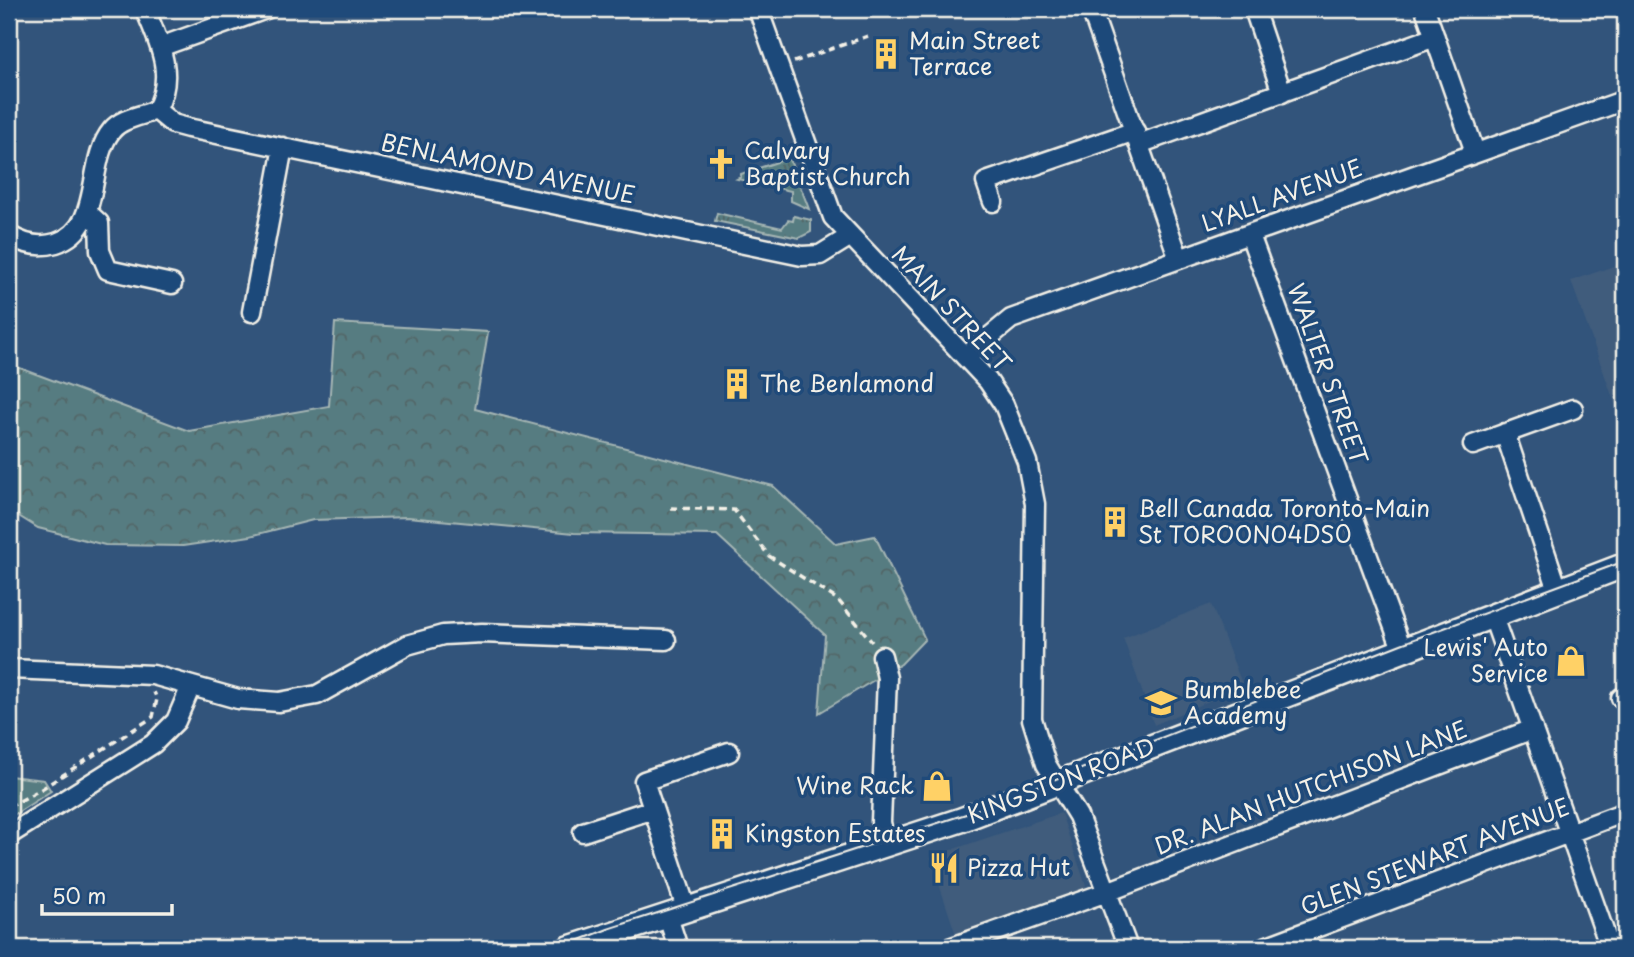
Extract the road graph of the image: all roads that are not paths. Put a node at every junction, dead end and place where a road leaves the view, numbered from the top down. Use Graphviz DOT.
graph roads {
  1 [pos="145,9"];
  2 [pos="266,9"];
  3 [pos="758,9"];
  4 [pos="1091,9"];
  5 [pos="1254,9"];
  6 [pos="1425,9"];
  7 [pos="1435,37"];
  8 [pos="160,47"];
  9 [pos="1282,93"];
  10 [pos="1625,100"];
  11 [pos="156,110"];
  12 [pos="1137,138"];
  13 [pos="283,147"];
  14 [pos="1475,152"];
  15 [pos="993,202"];
  16 [pos="87,212"];
  17 [pos="9,235"];
  18 [pos="1250,235"];
  19 [pos="849,237"];
  20 [pos="1179,259"];
  21 [pos="172,284"];
  22 [pos="252,312"];
  23 [pos="965,357"];
  24 [pos="1573,409"];
  25 [pos="1505,433"];
  26 [pos="1473,445"];
  27 [pos="1625,565"];
  28 [pos="1558,590"];
  29 [pos="1492,614"];
  30 [pos="666,640"];
  31 [pos="1402,649"];
  32 [pos="882,656"];
  33 [pos="9,669"];
  34 [pos="191,686"];
  35 [pos="1533,729"];
  36 [pos="729,752"];
  37 [pos="1058,784"];
  38 [pos="653,809"];
  39 [pos="1625,812"];
  40 [pos="583,832"];
  41 [pos="1568,833"];
  42 [pos="9,835"];
  43 [pos="884,845"];
  44 [pos="1107,892"];
  45 [pos="677,911"];
  46 [pos="569,948"];
  47 [pos="678,948"];
  48 [pos="949,948"];
  49 [pos="1128,948"];
  50 [pos="1262,948"];
  51 [pos="1610,948"];
  1 -- 8 [label="street"];
  2 -- 8 [label="street"];
  3 -- 19 [label="street, MAIN STREET"];
  4 -- 12 [label="street"];
  5 -- 9 [label="street"];
  6 -- 7 [label="street"];
  7 -- 9 [label="street"];
  7 -- 14 [label="street"];
  8 -- 11 [label="street"];
  9 -- 12 [label="street"];
  10 -- 14 [label="street, LYALL AVENUE"];
  11 -- 13 [label="street, BENLAMOND AVENUE"];
  11 -- 16 [label="street"];
  12 -- 15 [label="street"];
  12 -- 20 [label="street"];
  13 -- 19 [label="street, BENLAMOND AVENUE"];
  13 -- 22 [label="street"];
  14 -- 18 [label="street, LYALL AVENUE"];
  16 -- 17 [label="street"];
  16 -- 21 [label="street"];
  18 -- 20 [label="street, LYALL AVENUE"];
  18 -- 31 [label="street, WALTER STREET"];
  19 -- 23 [label="street, MAIN STREET"];
  20 -- 23 [label="street, LYALL AVENUE"];
  23 -- 37 [label="street, MAIN STREET"];
  24 -- 25 [label="street"];
  25 -- 26 [label="street"];
  25 -- 28 [label="street"];
  27 -- 28 [label="main road, KINGSTON ROAD"];
  28 -- 29 [label="main road, KINGSTON ROAD"];
  29 -- 31 [label="main road, KINGSTON ROAD"];
  29 -- 35 [label="street"];
  30 -- 34 [label="street"];
  31 -- 37 [label="main road, KINGSTON ROAD"];
  32 -- 43 [label="street"];
  33 -- 34 [label="street"];
  34 -- 42 [label="street"];
  35 -- 41 [label="street"];
  35 -- 44 [label="street, DR. ALAN HUTCHISON LANE"];
  36 -- 38 [label="street"];
  37 -- 43 [label="main road, KINGSTON ROAD"];
  37 -- 44 [label="street, MAIN STREET"];
  38 -- 40 [label="street"];
  38 -- 45 [label="street"];
  39 -- 41 [label="street, GLEN STEWART AVENUE"];
  41 -- 50 [label="street, GLEN STEWART AVENUE"];
  41 -- 51 [label="street"];
  43 -- 45 [label="main road, KINGSTON ROAD"];
  44 -- 48 [label="street, DR. ALAN HUTCHISON LANE"];
  44 -- 49 [label="street, MAIN STREET"];
  45 -- 46 [label="main road, KINGSTON ROAD"];
  45 -- 47 [label="street"];
}
